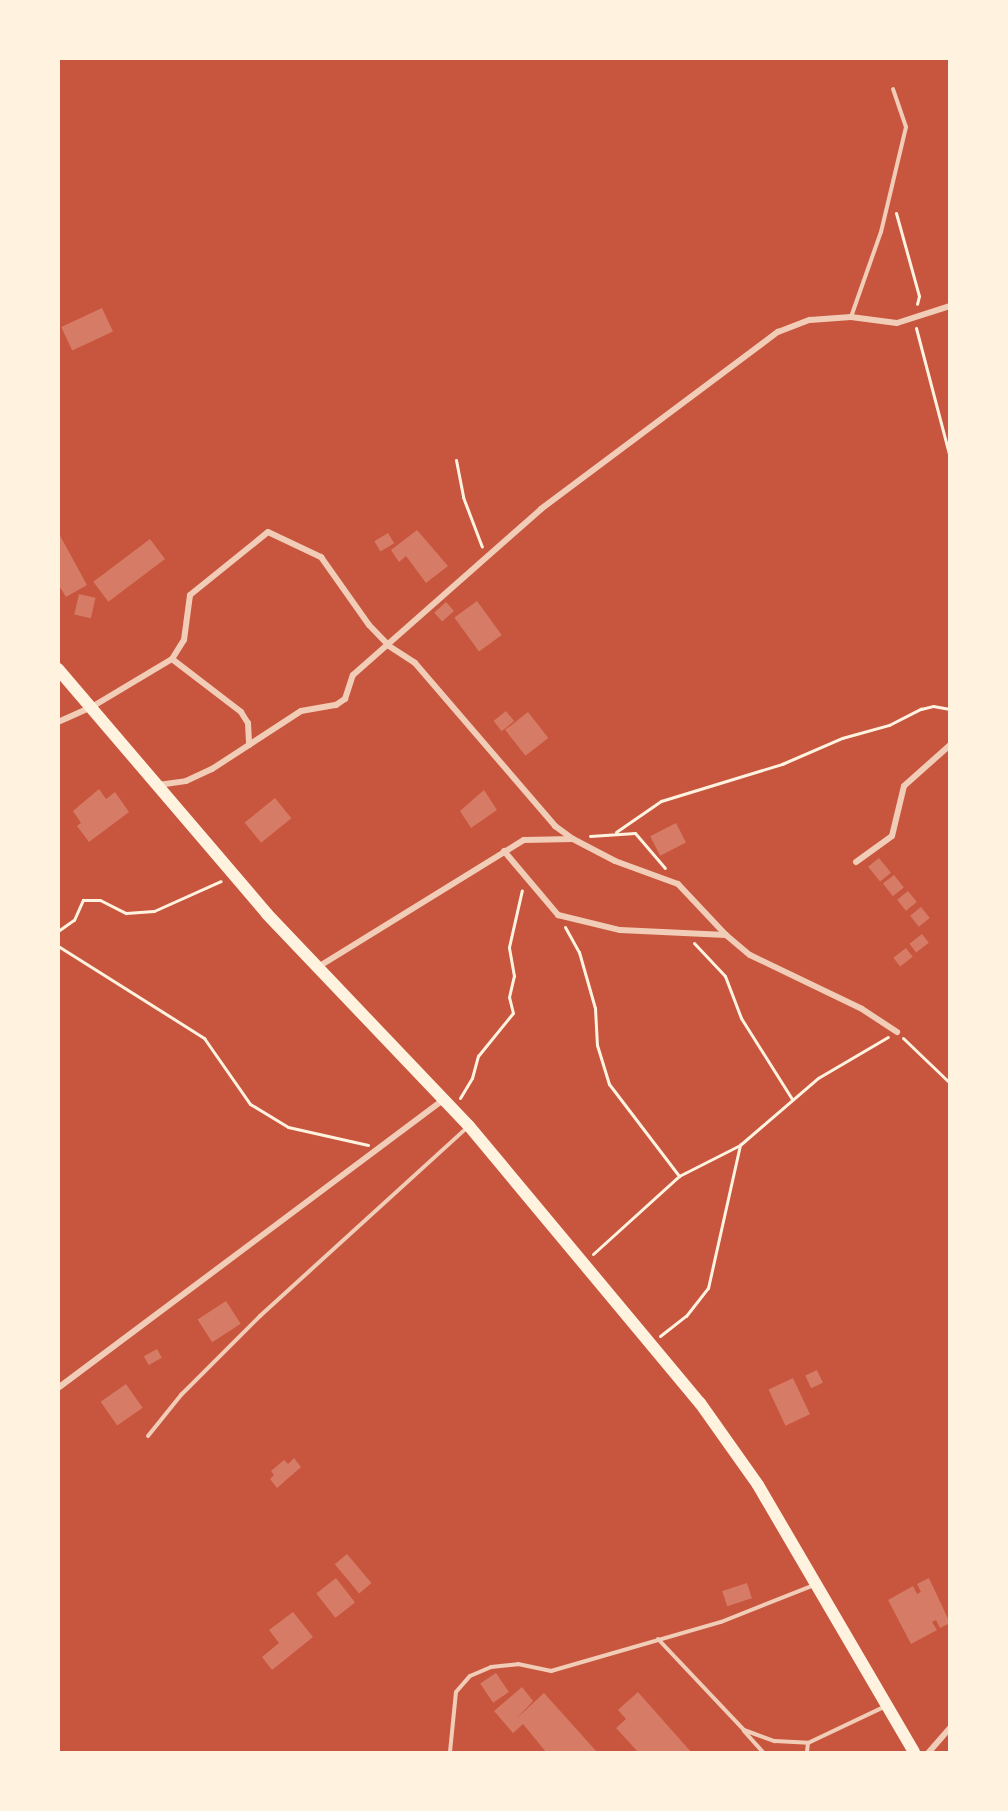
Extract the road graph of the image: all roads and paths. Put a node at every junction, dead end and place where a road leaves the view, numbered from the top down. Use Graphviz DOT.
graph roads {
  1 [pos="893,89"];
  2 [pos="950,306"];
  3 [pos="851,316"];
  4 [pos="456,460"];
  5 [pos="486,557"];
  6 [pos="389,645"];
  7 [pos="172,658"];
  8 [pos="58,669"];
  9 [pos="90,708"];
  10 [pos="950,709"];
  11 [pos="58,722"];
  12 [pos="249,745"];
  13 [pos="950,745"];
  14 [pos="157,785"];
  15 [pos="616,832"];
  16 [pos="573,838"];
  17 [pos="504,850"];
  18 [pos="856,862"];
  19 [pos="233,875"];
  20 [pos="524,879"];
  21 [pos="678,884"];
  22 [pos="558,915"];
  23 [pos="58,931"];
  24 [pos="685,933"];
  25 [pos="726,935"];
  26 [pos="58,946"];
  27 [pos="317,967"];
  28 [pos="897,1032"];
  29 [pos="950,1083"];
  30 [pos="792,1099"];
  31 [pos="443,1100"];
  32 [pos="453,1110"];
  33 [pos="469,1126"];
  34 [pos="740,1145"];
  35 [pos="381,1148"];
  36 [pos="679,1176"];
  37 [pos="583,1262"];
  38 [pos="651,1343"];
  39 [pos="58,1388"];
  40 [pos="148,1436"];
  41 [pos="814,1584"];
  42 [pos="658,1640"];
  43 [pos="886,1705"];
  44 [pos="950,1728"];
  45 [pos="744,1730"];
  46 [pos="808,1743"];
  47 [pos="450,1752"];
  48 [pos="763,1752"];
  49 [pos="807,1752"];
  50 [pos="914,1752"];
  51 [pos="929,1752"];
  1 -- 3 [label="lane"];
  2 -- 3 [label="street"];
  3 -- 5 [label="street"];
  4 -- 5 [label="path"];
  5 -- 6 [label="street"];
  6 -- 7 [label="street"];
  6 -- 12 [label="street"];
  6 -- 16 [label="street"];
  7 -- 9 [label="street"];
  7 -- 12 [label="street"];
  8 -- 9 [label="main road"];
  9 -- 11 [label="street"];
  9 -- 14 [label="main road"];
  10 -- 15 [label="path"];
  12 -- 14 [label="street"];
  13 -- 18 [label="street"];
  14 -- 19 [label="main road"];
  15 -- 16 [label="path"];
  15 -- 21 [label="path"];
  16 -- 17 [label="street"];
  16 -- 21 [label="street"];
  17 -- 20 [label="street"];
  17 -- 27 [label="street"];
  19 -- 23 [label="path"];
  19 -- 27 [label="main road"];
  20 -- 22 [label="street"];
  20 -- 32 [label="path"];
  21 -- 25 [label="street"];
  22 -- 24 [label="street"];
  22 -- 36 [label="path"];
  24 -- 25 [label="street"];
  24 -- 30 [label="path"];
  25 -- 28 [label="street"];
  26 -- 35 [label="path"];
  27 -- 31 [label="main road"];
  28 -- 29 [label="path"];
  28 -- 30 [label="path"];
  30 -- 34 [label="path"];
  31 -- 32 [label="main road"];
  31 -- 35 [label="street"];
  32 -- 33 [label="main road"];
  33 -- 37 [label="main road"];
  33 -- 40 [label="lane"];
  34 -- 36 [label="path"];
  34 -- 38 [label="path"];
  35 -- 39 [label="street"];
  36 -- 37 [label="path"];
  37 -- 38 [label="main road"];
  38 -- 41 [label="main road"];
  41 -- 42 [label="lane"];
  41 -- 43 [label="main road"];
  42 -- 45 [label="lane"];
  42 -- 47 [label="lane"];
  43 -- 46 [label="lane"];
  43 -- 50 [label="main road"];
  44 -- 51 [label="street"];
  45 -- 46 [label="lane"];
  45 -- 48 [label="lane"];
  46 -- 49 [label="lane"];
}
